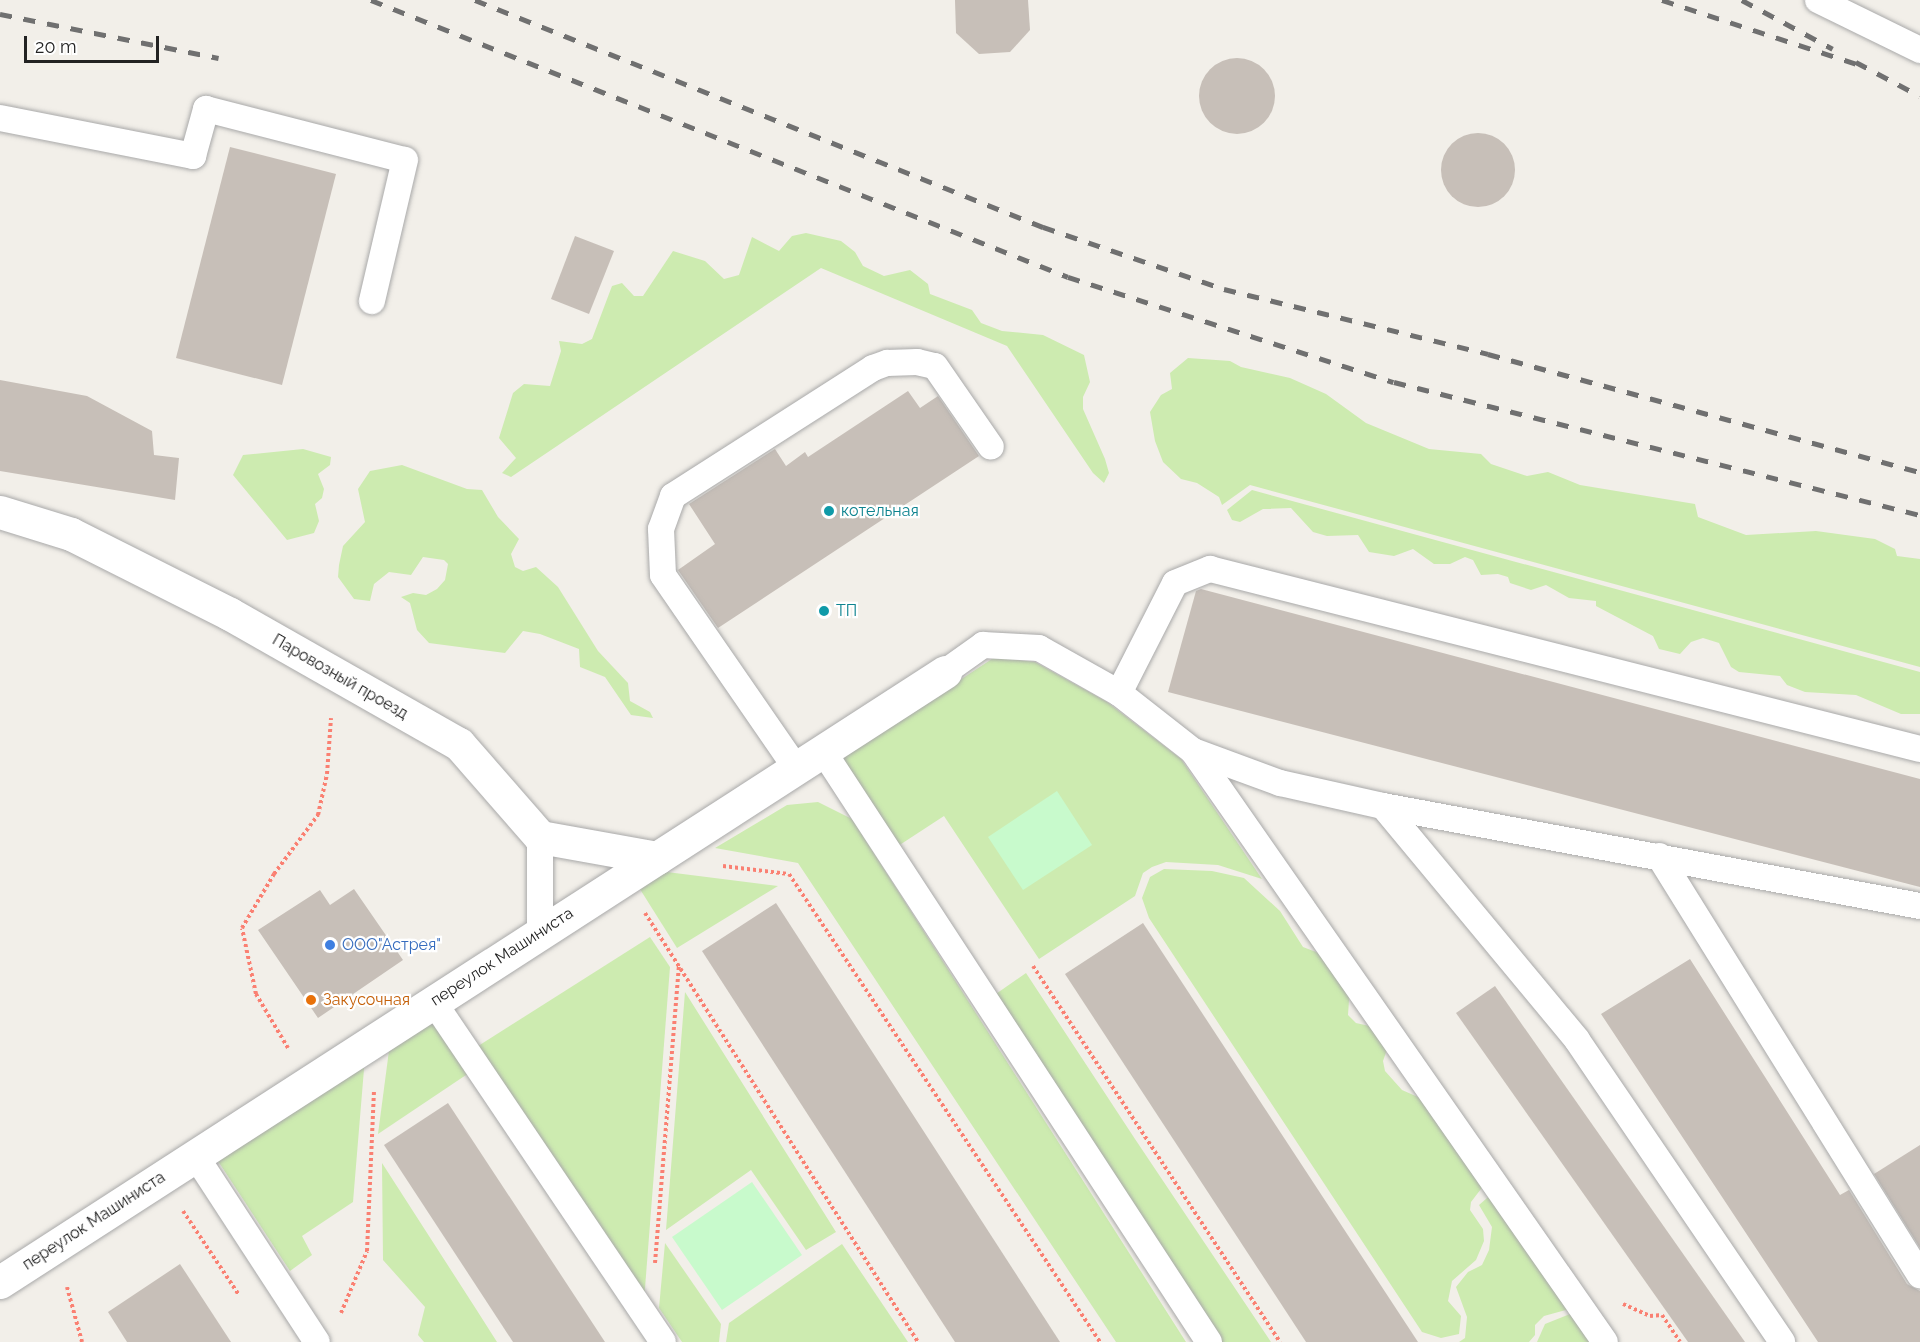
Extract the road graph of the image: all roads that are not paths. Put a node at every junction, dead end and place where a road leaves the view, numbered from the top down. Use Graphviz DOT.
graph roads {
  1 [pos="1818,0"];
  2 [pos="1920,50"];
  3 [pos="0,118"];
  4 [pos="372,301"];
  5 [pos="991,447"];
  6 [pos="0,512"];
  7 [pos="945,672"];
  8 [pos="1119,693"];
  9 [pos="1920,749"];
  10 [pos="823,751"];
  11 [pos="1193,751"];
  12 [pos="796,768"];
  13 [pos="1383,806"];
  14 [pos="540,837"];
  15 [pos="1659,856"];
  16 [pos="657,858"];
  17 [pos="1920,906"];
  18 [pos="540,933"];
  19 [pos="433,1001"];
  20 [pos="195,1155"];
  21 [pos="1920,1276"];
  22 [pos="0,1282"];
  23 [pos="657,1332"];
  24 [pos="317,1342"];
  25 [pos="1209,1342"];
  26 [pos="1605,1342"];
  27 [pos="1782,1342"];
  1 -- 2 [label="lane"];
  3 -- 4 [label="lane"];
  5 -- 12 [label="lane"];
  6 -- 14 [label="street, Паровозный проезд"];
  7 -- 8 [label="lane"];
  7 -- 10 [label="street, переулок Машиниста"];
  8 -- 9 [label="lane"];
  8 -- 11 [label="lane"];
  10 -- 12 [label="street, переулок Машиниста"];
  10 -- 25 [label="lane"];
  11 -- 13 [label="lane"];
  11 -- 26 [label="lane"];
  12 -- 16 [label="street, переулок Машиниста"];
  13 -- 15 [label="lane"];
  13 -- 27 [label="lane"];
  14 -- 16 [label="street"];
  14 -- 18 [label="lane"];
  15 -- 17 [label="lane"];
  15 -- 21 [label="lane"];
  16 -- 18 [label="street, переулок Машиниста"];
  18 -- 19 [label="street, переулок Машиниста"];
  19 -- 20 [label="street, переулок Машиниста"];
  19 -- 23 [label="lane"];
  20 -- 22 [label="street, переулок Машиниста"];
  20 -- 24 [label="lane"];
}
